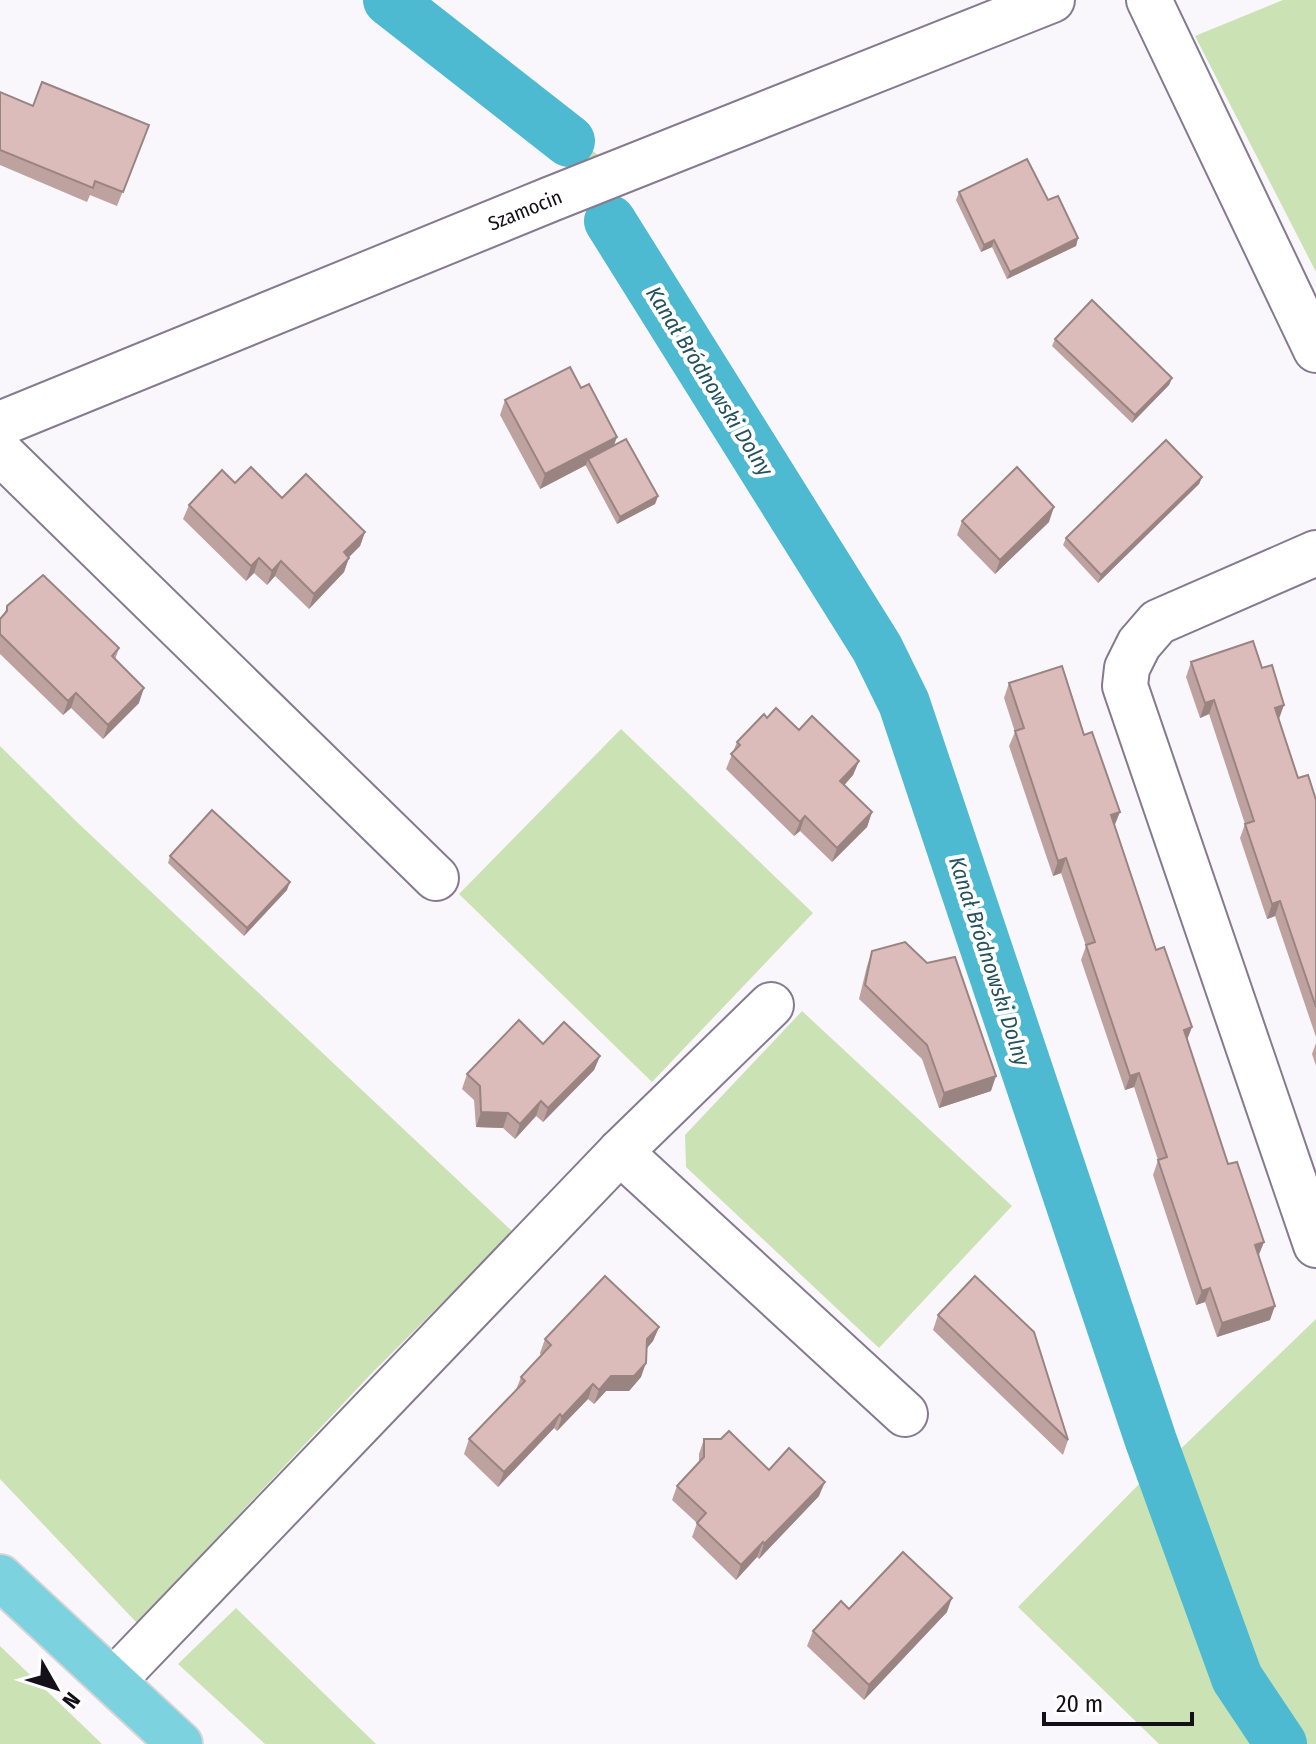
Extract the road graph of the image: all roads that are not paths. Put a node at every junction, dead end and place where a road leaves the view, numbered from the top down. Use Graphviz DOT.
graph roads {
  1 [pos="1052,0"];
  2 [pos="1149,0"];
  3 [pos="1316,350"];
  4 [pos="0,424"];
  5 [pos="0,452"];
  6 [pos="1316,553"];
  7 [pos="436,878"];
  8 [pos="771,1005"];
  9 [pos="620,1152"];
  10 [pos="1316,1245"];
  11 [pos="905,1414"];
  12 [pos="0,1577"];
  13 [pos="114,1680"];
  14 [pos="180,1744"];
  1 -- 4 [label="street, Szamocin"];
  2 -- 3 [label="street"];
  5 -- 7 [label="street"];
  6 -- 10 [label="street"];
  8 -- 9 [label="street"];
  9 -- 11 [label="street"];
  9 -- 13 [label="street"];
  12 -- 13 [label="main road"];
  13 -- 14 [label="main road"];
}
